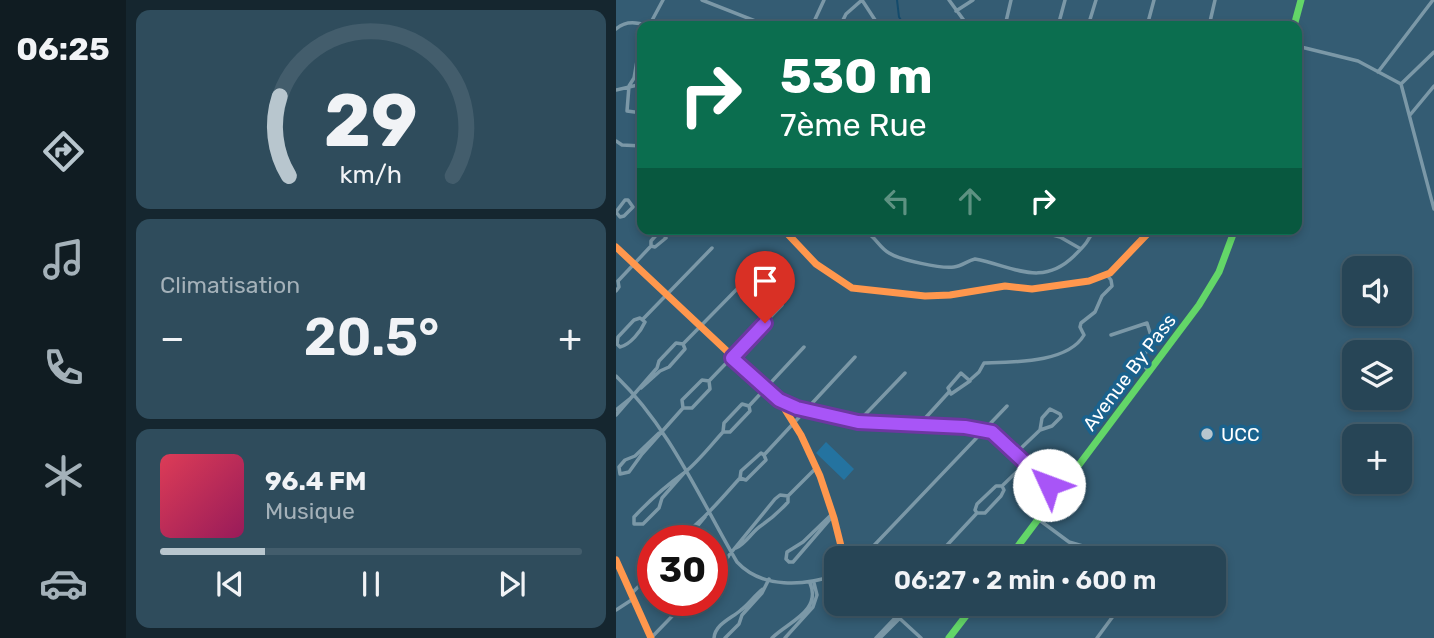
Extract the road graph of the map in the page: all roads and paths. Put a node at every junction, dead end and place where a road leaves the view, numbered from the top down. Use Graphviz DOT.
graph roads {
  1 [pos="663,0"];
  2 [pos="702,0"];
  3 [pos="824,0"];
  4 [pos="862,0"];
  5 [pos="949,0"];
  6 [pos="974,0"];
  7 [pos="1012,0"];
  8 [pos="1065,0"];
  9 [pos="1096,0"];
  10 [pos="1215,0"];
  11 [pos="1301,0"];
  12 [pos="1433,0"];
  13 [pos="1153,1"];
  14 [pos="956,11"];
  15 [pos="651,21"];
  16 [pos="755,21"];
  17 [pos="815,21"];
  18 [pos="843,21"];
  19 [pos="876,21"];
  20 [pos="964,21"];
  21 [pos="1006,21"];
  22 [pos="1059,21"];
  23 [pos="1090,21"];
  24 [pos="1148,21"];
  25 [pos="1210,21"];
  26 [pos="1295,21"];
  27 [pos="637,23"];
  28 [pos="616,29"];
  29 [pos="1302,47"];
  30 [pos="1434,52"];
  31 [pos="637,61"];
  32 [pos="1378,72"];
  33 [pos="1401,84"];
  34 [pos="637,85"];
  35 [pos="629,86"];
  36 [pos="1434,86"];
  37 [pos="616,90"];
  38 [pos="637,112"];
  39 [pos="1410,115"];
  40 [pos="616,141"];
  41 [pos="637,146"];
  42 [pos="1434,209"];
  43 [pos="617,216"];
  44 [pos="656,235"];
  45 [pos="663,235"];
  46 [pos="788,235"];
  47 [pos="872,235"];
  48 [pos="1053,235"];
  49 [pos="1091,235"];
  50 [pos="1146,235"];
  51 [pos="1233,235"];
  52 [pos="651,246"];
  53 [pos="616,247"];
  54 [pos="712,248"];
  55 [pos="1081,249"];
  56 [pos="634,264"];
  57 [pos="1107,275"];
  58 [pos="617,280"];
  59 [pos="737,289"];
  60 [pos="616,291"];
  61 [pos="666,295"];
  62 [pos="782,306"];
  63 [pos="643,319"];
  64 [pos="700,327"];
  65 [pos="1111,335"];
  66 [pos="683,344"];
  67 [pos="617,347"];
  68 [pos="804,347"];
  69 [pos="855,357"];
  70 [pos="732,358"];
  71 [pos="658,370"];
  72 [pos="1149,372"];
  73 [pos="905,373"];
  74 [pos="616,376"];
  75 [pos="970,380"];
  76 [pos="709,381"];
  77 [pos="766,389"];
  78 [pos="949,392"];
  79 [pos="633,395"];
  80 [pos="779,400"];
  81 [pos="749,406"];
  82 [pos="1007,406"];
  83 [pos="683,408"];
  84 [pos="807,409"];
  85 [pos="616,413"];
  86 [pos="796,421"];
  87 [pos="858,422"];
  88 [pos="918,426"];
  89 [pos="985,430"];
  90 [pos="1040,430"];
  91 [pos="661,432"];
  92 [pos="723,432"];
  93 [pos="1016,453"];
  94 [pos="764,455"];
  95 [pos="637,457"];
  96 [pos="1026,463"];
  97 [pos="815,469"];
  98 [pos="685,472"];
  99 [pos="740,478"];
  100 [pos="1002,486"];
  101 [pos="1058,492"];
  102 [pos="788,496"];
  103 [pos="661,497"];
  104 [pos="708,513"];
  105 [pos="977,513"];
  106 [pos="832,514"];
  107 [pos="1038,519"];
  108 [pos="761,523"];
  109 [pos="697,525"];
  110 [pos="804,543"];
  111 [pos="841,546"];
  112 [pos="874,546"];
  113 [pos="947,546"];
  114 [pos="1018,546"];
  115 [pos="1083,546"];
  116 [pos="730,555"];
  117 [pos="728,557"];
  118 [pos="616,561"];
  119 [pos="769,579"];
  120 [pos="824,579"];
  121 [pos="812,583"];
  122 [pos="637,591"];
  123 [pos="632,597"];
  124 [pos="616,610"];
  125 [pos="741,614"];
  126 [pos="672,616"];
  127 [pos="966,616"];
  128 [pos="1113,616"];
  129 [pos="898,617"];
  130 [pos="792,626"];
  131 [pos="651,638"];
  132 [pos="714,638"];
  133 [pos="725,638"];
  134 [pos="772,638"];
  135 [pos="785,638"];
  136 [pos="878,638"];
  137 [pos="921,638"];
  138 [pos="950,638"];
  139 [pos="1097,638"];
  1 -- 15 [label="street"];
  2 -- 16 [label="street"];
  3 -- 17 [label="street"];
  4 -- 18 [label="street"];
  4 -- 19 [label="street"];
  5 -- 14 [label="street"];
  6 -- 14 [label="street"];
  7 -- 21 [label="street"];
  8 -- 22 [label="street"];
  9 -- 23 [label="street"];
  10 -- 25 [label="street"];
  11 -- 26 [label="main road"];
  12 -- 32 [label="street"];
  13 -- 24 [label="street"];
  14 -- 20 [label="street"];
  27 -- 28 [label="street"];
  29 -- 32 [label="street"];
  30 -- 33 [label="street"];
  31 -- 35 [label="street"];
  32 -- 33 [label="street"];
  33 -- 39 [label="street"];
  34 -- 35 [label="street"];
  35 -- 37 [label="street"];
  35 -- 38 [label="street"];
  36 -- 39 [label="street"];
  39 -- 42 [label="street"];
  40 -- 41 [label="street"];
  43 -- 43 [label="street"];
  44 -- 52 [label="street"];
  45 -- 52 [label="street"];
  46 -- 57 [label="main road"];
  47 -- 55 [label="street"];
  48 -- 55 [label="street"];
  49 -- 55 [label="street"];
  50 -- 57 [label="main road"];
  51 -- 72 [label="main road, Avenue By Pass"];
  52 -- 56 [label="street"];
  53 -- 56 [label="main road"];
  54 -- 61 [label="street"];
  56 -- 58 [label="street"];
  56 -- 61 [label="main road"];
  57 -- 75 [label="street"];
  58 -- 60 [label="street"];
  59 -- 64 [label="street"];
  61 -- 63 [label="street"];
  61 -- 64 [label="main road"];
  62 -- 70 [label="street"];
  63 -- 67 [label="street"];
  63 -- 67 [label="street"];
  64 -- 66 [label="street"];
  64 -- 70 [label="main road"];
  65 -- 72 [label="street"];
  66 -- 71 [label="street"];
  66 -- 71 [label="street"];
  68 -- 77 [label="street"];
  69 -- 84 [label="street"];
  70 -- 76 [label="street"];
  70 -- 77 [label="main road"];
  71 -- 79 [label="street"];
  72 -- 101 [label="main road, Avenue By Pass"];
  73 -- 87 [label="street"];
  74 -- 79 [label="street"];
  75 -- 78 [label="street"];
  75 -- 78 [label="street"];
  76 -- 83 [label="street"];
  76 -- 83 [label="street"];
  77 -- 80 [label="main road"];
  77 -- 81 [label="street"];
  78 -- 88 [label="street"];
  79 -- 85 [label="street"];
  79 -- 91 [label="street"];
  80 -- 84 [label="street"];
  80 -- 86 [label="main road"];
  81 -- 92 [label="street"];
  81 -- 92 [label="street"];
  82 -- 89 [label="street"];
  83 -- 91 [label="street"];
  84 -- 86 [label="street"];
  84 -- 87 [label="street"];
  86 -- 94 [label="street"];
  86 -- 97 [label="main road"];
  87 -- 88 [label="street"];
  88 -- 89 [label="street"];
  89 -- 93 [label="street"];
  89 -- 112 [label="street"];
  90 -- 90 [label="street"];
  90 -- 93 [label="street"];
  91 -- 95 [label="street"];
  91 -- 98 [label="street"];
  92 -- 98 [label="street"];
  93 -- 96 [label="street"];
  94 -- 99 [label="street"];
  94 -- 99 [label="street"];
  95 -- 95 [label="street"];
  96 -- 100 [label="street"];
  96 -- 101 [label="street"];
  97 -- 102 [label="street"];
  97 -- 106 [label="main road"];
  98 -- 103 [label="street"];
  98 -- 104 [label="street"];
  99 -- 104 [label="street"];
  100 -- 105 [label="street"];
  100 -- 105 [label="street"];
  101 -- 107 [label="main road, Avenue By Pass"];
  102 -- 108 [label="street"];
  102 -- 108 [label="street"];
  103 -- 103 [label="street"];
  104 -- 109 [label="street"];
  104 -- 116 [label="street"];
  105 -- 113 [label="street"];
  106 -- 110 [label="street"];
  106 -- 111 [label="main road"];
  107 -- 114 [label="main road, Avenue By Pass"];
  107 -- 115 [label="street"];
  108 -- 116 [label="street"];
  110 -- 110 [label="street"];
  116 -- 117 [label="street"];
  116 -- 119 [label="street"];
  118 -- 123 [label="main road"];
  119 -- 121 [label="street"];
  119 -- 125 [label="street"];
  120 -- 121 [label="street"];
  121 -- 130 [label="street"];
  122 -- 123 [label="street"];
  123 -- 124 [label="street"];
  123 -- 131 [label="main road"];
  125 -- 132 [label="street"];
  125 -- 133 [label="street"];
  126 -- 131 [label="street"];
  127 -- 138 [label="main road"];
  128 -- 139 [label="street"];
  129 -- 136 [label="street"];
  129 -- 137 [label="street"];
  130 -- 134 [label="street"];
  130 -- 135 [label="street"];
}
